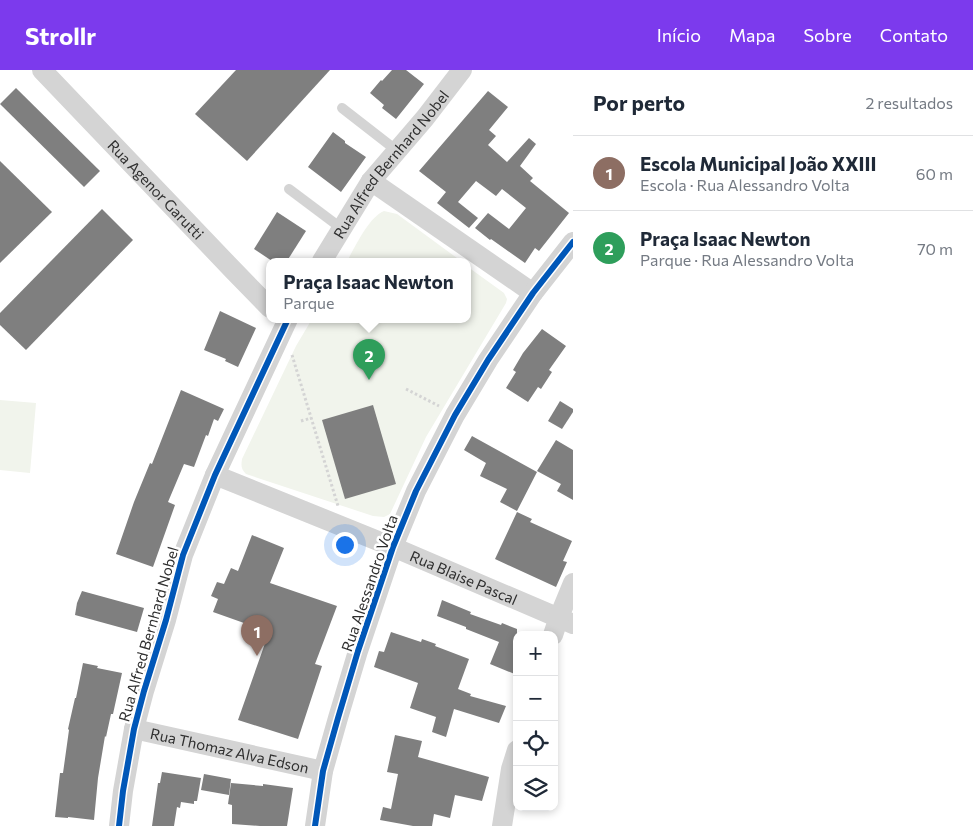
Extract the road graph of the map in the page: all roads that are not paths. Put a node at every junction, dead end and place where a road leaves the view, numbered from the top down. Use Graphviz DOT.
graph roads {
  1 [pos="42,70"];
  2 [pos="455,73"];
  3 [pos="342,108"];
  4 [pos="396,150"];
  5 [pos="371,181"];
  6 [pos="289,189"];
  7 [pos="341,228"];
  8 [pos="573,242"];
  9 [pos="324,258"];
  10 [pos="533,293"];
  11 [pos="266,304"];
  12 [pos="284,323"];
  13 [pos="214,475"];
  14 [pos="393,547"];
  15 [pos="573,583"];
  16 [pos="562,625"];
  17 [pos="134,729"];
  18 [pos="513,761"];
  19 [pos="323,772"];
  20 [pos="119,826"];
  21 [pos="315,826"];
  22 [pos="502,826"];
  1 -- 11 [label="street, Rua Agenor Garutti"];
  2 -- 4 [label="street, Rua Alfred Bernhard Nobel"];
  3 -- 4 [label="lane"];
  4 -- 5 [label="street, Rua Alfred Bernhard Nobel"];
  5 -- 7 [label="street, Rua Alfred Bernhard Nobel"];
  5 -- 10 [label="street"];
  6 -- 7 [label="lane"];
  7 -- 9 [label="street, Rua Alfred Bernhard Nobel"];
  8 -- 10 [label="street, Rua Alessandro Volta"];
  10 -- 14 [label="street, Rua Alessandro Volta"];
  12 -- 13 [label="street, Rua Alfred Bernhard Nobel"];
  13 -- 14 [label="street, Rua Blaise Pascal"];
  13 -- 17 [label="street, Rua Alfred Bernhard Nobel"];
  14 -- 16 [label="street, Rua Blaise Pascal"];
  14 -- 19 [label="street, Rua Alessandro Volta"];
  15 -- 16 [label="street"];
  17 -- 19 [label="street, Rua Thomaz Alva Edson"];
  17 -- 20 [label="street, Rua Alfred Bernhard Nobel"];
  18 -- 22 [label="street"];
  19 -- 21 [label="street, Rua Alessandro Volta"];
}
